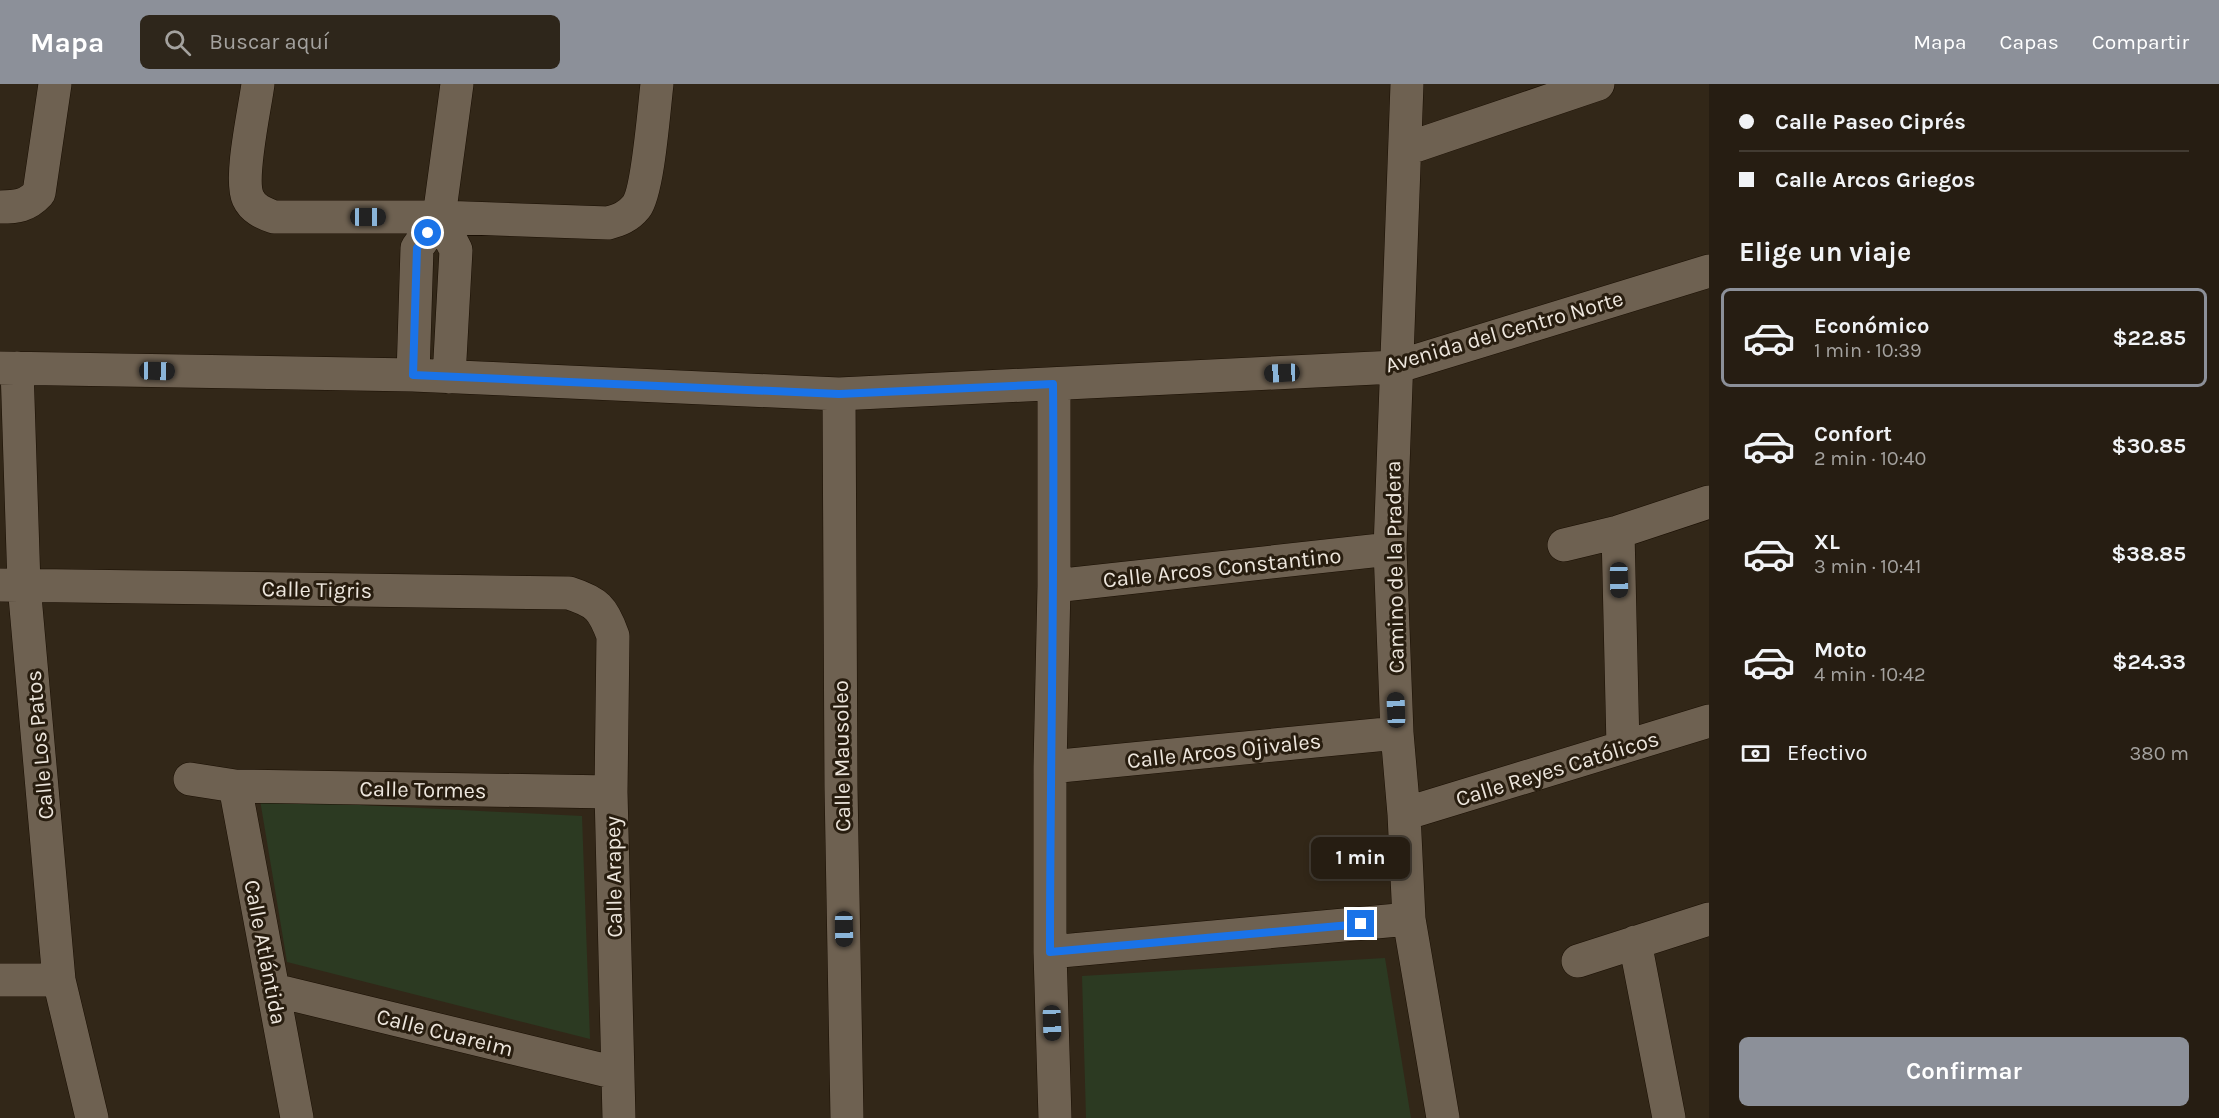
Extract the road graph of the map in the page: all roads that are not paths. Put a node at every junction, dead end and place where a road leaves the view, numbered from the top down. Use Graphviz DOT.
graph roads {
  1 [pos="55,84"];
  2 [pos="258,84"];
  3 [pos="457,84"];
  4 [pos="657,84"];
  5 [pos="1407,84"];
  6 [pos="1598,84"];
  7 [pos="1406,149"];
  8 [pos="0,207"];
  9 [pos="439,217"];
  10 [pos="1709,271"];
  11 [pos="1396,367"];
  12 [pos="8,368"];
  13 [pos="413,375"];
  14 [pos="449,377"];
  15 [pos="1053,384"];
  16 [pos="839,394"];
  17 [pos="1709,502"];
  18 [pos="1618,532"];
  19 [pos="1564,545"];
  20 [pos="1390,549"];
  21 [pos="12,585"];
  22 [pos="1054,586"];
  23 [pos="613,636"];
  24 [pos="1709,721"];
  25 [pos="1397,734"];
  26 [pos="1623,747"];
  27 [pos="1050,767"];
  28 [pos="190,779"];
  29 [pos="235,786"];
  30 [pos="611,792"];
  31 [pos="1404,814"];
  32 [pos="1409,919"];
  33 [pos="1709,919"];
  34 [pos="1635,942"];
  35 [pos="1050,952"];
  36 [pos="1578,961"];
  37 [pos="0,980"];
  38 [pos="59,980"];
  39 [pos="274,990"];
  40 [pos="616,1074"];
  41 [pos="94,1117"];
  42 [pos="297,1118"];
  43 [pos="619,1118"];
  44 [pos="847,1118"];
  45 [pos="1055,1118"];
  46 [pos="1443,1118"];
  47 [pos="1669,1118"];
  1 -- 8 [label="street"];
  2 -- 9 [label="street"];
  3 -- 9 [label="street"];
  4 -- 9 [label="street"];
  5 -- 7 [label="street, Camino de la Pradera"];
  6 -- 7 [label="street"];
  7 -- 11 [label="street, Camino de la Pradera"];
  9 -- 13 [label="street"];
  9 -- 14 [label="street"];
  10 -- 11 [label="street, Avenida del Centro Norte"];
  11 -- 15 [label="street, Avenida del Centro Norte"];
  11 -- 20 [label="street, Camino de la Pradera"];
  12 -- 13 [label="street, Avenida del Centro Norte"];
  12 -- 21 [label="street, Calle Los Patos"];
  13 -- 14 [label="street, Avenida del Centro Norte"];
  14 -- 16 [label="street, Avenida del Centro Norte"];
  15 -- 16 [label="street, Avenida del Centro Norte"];
  15 -- 22 [label="street"];
  16 -- 44 [label="street, Calle Mausoleo"];
  17 -- 18 [label="street"];
  18 -- 19 [label="street"];
  18 -- 26 [label="street"];
  20 -- 22 [label="street, Calle Arcos Constantino"];
  20 -- 25 [label="street, Camino de la Pradera"];
  21 -- 23 [label="street, Calle Tigris"];
  21 -- 38 [label="street, Calle Los Patos"];
  22 -- 27 [label="street"];
  23 -- 30 [label="street, Calle Arapey"];
  24 -- 26 [label="street, Calle Reyes Católicos"];
  25 -- 27 [label="street, Calle Arcos Ojivales"];
  25 -- 31 [label="street, Camino de la Pradera"];
  26 -- 31 [label="street, Calle Reyes Católicos"];
  27 -- 35 [label="street"];
  28 -- 29 [label="street, Calle Tormes"];
  29 -- 30 [label="street, Calle Tormes"];
  29 -- 39 [label="street, Calle Atlántida"];
  30 -- 40 [label="street, Calle Arapey"];
  31 -- 32 [label="street, Camino de la Pradera"];
  32 -- 35 [label="street"];
  32 -- 46 [label="street, Camino de la Pradera"];
  33 -- 34 [label="street"];
  34 -- 36 [label="street"];
  34 -- 47 [label="street"];
  35 -- 45 [label="street"];
  37 -- 38 [label="street"];
  38 -- 41 [label="street, Calle Los Patos"];
  39 -- 40 [label="street, Calle Cuareim"];
  39 -- 42 [label="street, Calle Atlántida"];
  40 -- 43 [label="street, Calle Arapey"];
}
